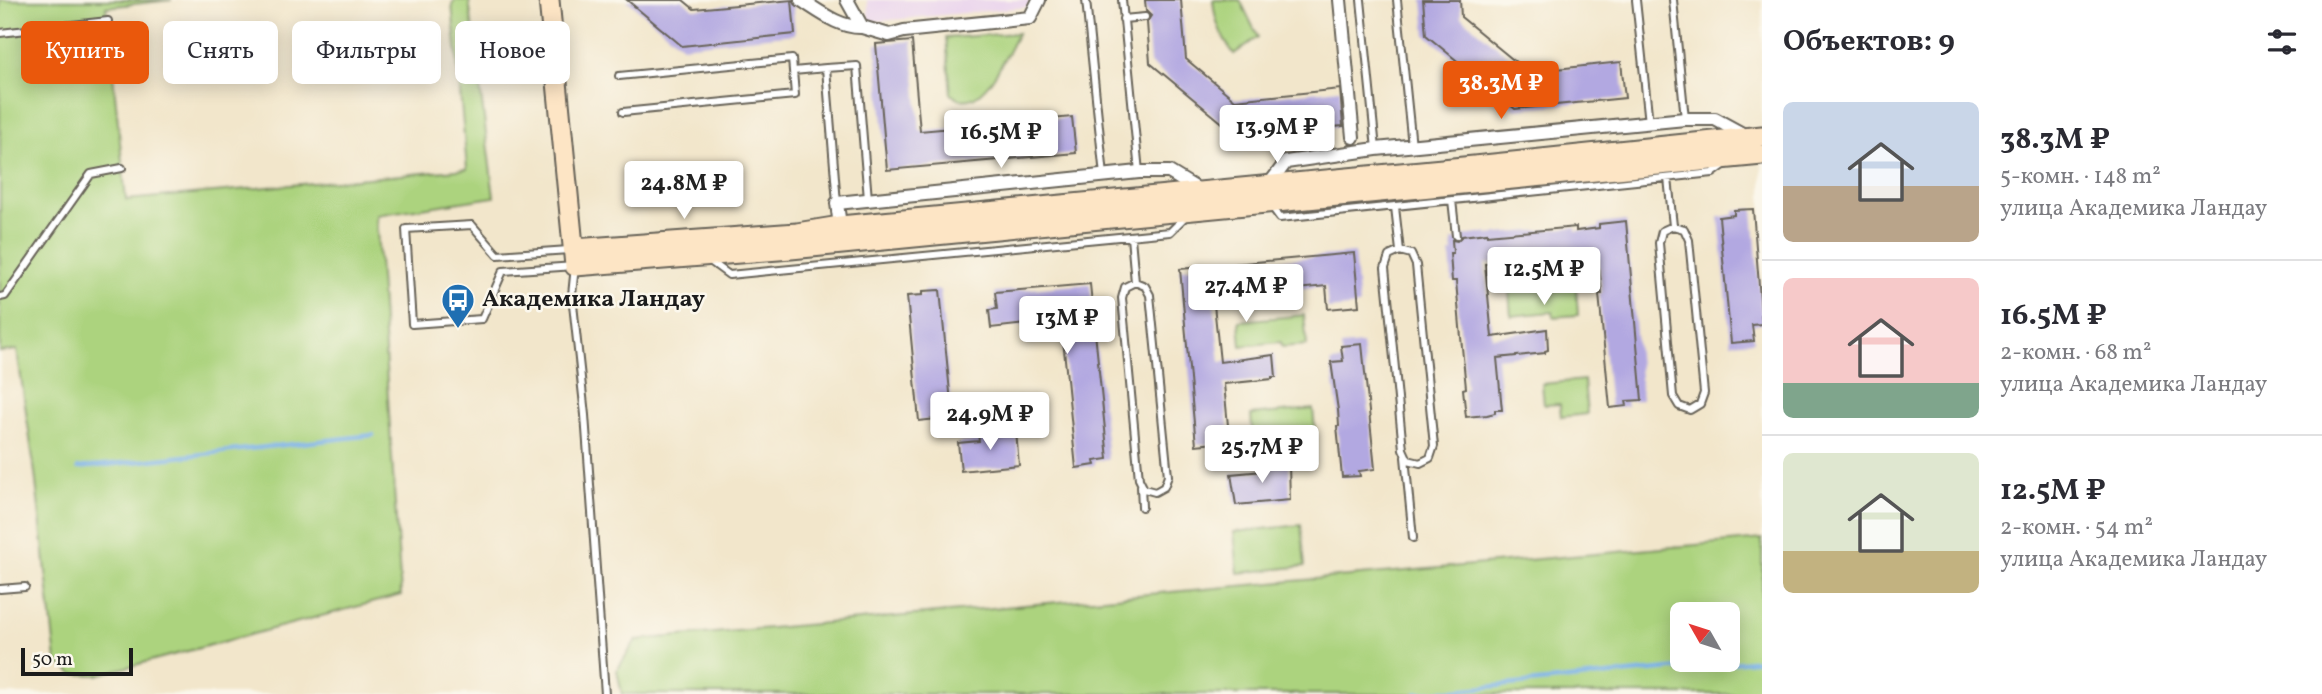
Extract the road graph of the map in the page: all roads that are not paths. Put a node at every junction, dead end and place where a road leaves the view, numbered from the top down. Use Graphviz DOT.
graph roads {
  1 [pos="550,0"];
  2 [pos="802,0"];
  3 [pos="847,0"];
  4 [pos="1040,0"];
  5 [pos="1086,0"];
  6 [pos="1122,0"];
  7 [pos="1340,0"];
  8 [pos="1361,0"];
  9 [pos="1397,0"];
  10 [pos="1636,0"];
  11 [pos="1673,0"];
  12 [pos="1145,16"];
  13 [pos="1123,19"];
  14 [pos="862,27"];
  15 [pos="21,31"];
  16 [pos="0,33"];
  17 [pos="825,68"];
  18 [pos="793,71"];
  19 [pos="619,76"];
  20 [pos="623,112"];
  21 [pos="1685,119"];
  22 [pos="1649,123"];
  23 [pos="1353,137"];
  24 [pos="1755,137"];
  25 [pos="1412,146"];
  26 [pos="1377,149"];
  27 [pos="1762,155"];
  28 [pos="1733,158"];
  29 [pos="122,168"];
  30 [pos="1139,172"];
  31 [pos="1104,176"];
  32 [pos="1668,178"];
  33 [pos="1202,192"];
  34 [pos="1269,194"];
  35 [pos="1452,200"];
  36 [pos="868,201"];
  37 [pos="837,203"];
  38 [pos="1395,206"];
  39 [pos="1191,211"];
  40 [pos="840,226"];
  41 [pos="1673,226"];
  42 [pos="1456,236"];
  43 [pos="1131,237"];
  44 [pos="1400,251"];
  45 [pos="702,256"];
  46 [pos="575,258"];
  47 [pos="1135,282"];
  48 [pos="0,297"];
  49 [pos="1405,455"];
  50 [pos="1140,485"];
  51 [pos="1142,507"];
  52 [pos="1413,538"];
  53 [pos="25,587"];
  54 [pos="0,589"];
  55 [pos="605,694"];
  1 -- 46 [label="street"];
  2 -- 14 [label="street"];
  3 -- 14 [label="street"];
  4 -- 14 [label="street"];
  5 -- 31 [label="lane"];
  6 -- 13 [label="lane"];
  7 -- 23 [label="street"];
  8 -- 26 [label="lane"];
  9 -- 25 [label="lane"];
  10 -- 22 [label="lane"];
  11 -- 21 [label="lane"];
  12 -- 13 [label="lane"];
  13 -- 30 [label="lane"];
  15 -- 16 [label="lane"];
  17 -- 18 [label="lane"];
  17 -- 36 [label="lane"];
  17 -- 37 [label="lane"];
  18 -- 19 [label="lane"];
  18 -- 20 [label="lane"];
  21 -- 22 [label="street"];
  21 -- 24 [label="street"];
  22 -- 25 [label="street"];
  24 -- 34 [label="street"];
  25 -- 26 [label="street"];
  26 -- 34 [label="street"];
  27 -- 28 [label="street"];
  28 -- 32 [label="lane"];
  28 -- 34 [label="street"];
  29 -- 48 [label="lane"];
  30 -- 31 [label="street"];
  30 -- 33 [label="street"];
  31 -- 36 [label="street"];
  32 -- 35 [label="lane"];
  32 -- 41 [label="lane"];
  33 -- 34 [label="street"];
  33 -- 40 [label="street"];
  34 -- 38 [label="lane"];
  34 -- 39 [label="street"];
  35 -- 38 [label="lane"];
  35 -- 42 [label="lane"];
  36 -- 37 [label="street"];
  37 -- 40 [label="street"];
  38 -- 44 [label="lane"];
  39 -- 43 [label="lane"];
  39 -- 45 [label="street"];
  40 -- 46 [label="street"];
  41 -- 41 [label="lane"];
  43 -- 45 [label="lane"];
  43 -- 47 [label="lane"];
  44 -- 49 [label="lane"];
  44 -- 49 [label="lane"];
  45 -- 46 [label="street"];
  46 -- 46 [label="lane"];
  46 -- 55 [label="lane"];
  47 -- 50 [label="lane"];
  47 -- 50 [label="lane"];
  49 -- 52 [label="lane"];
  50 -- 51 [label="lane"];
  53 -- 54 [label="lane"];
}
